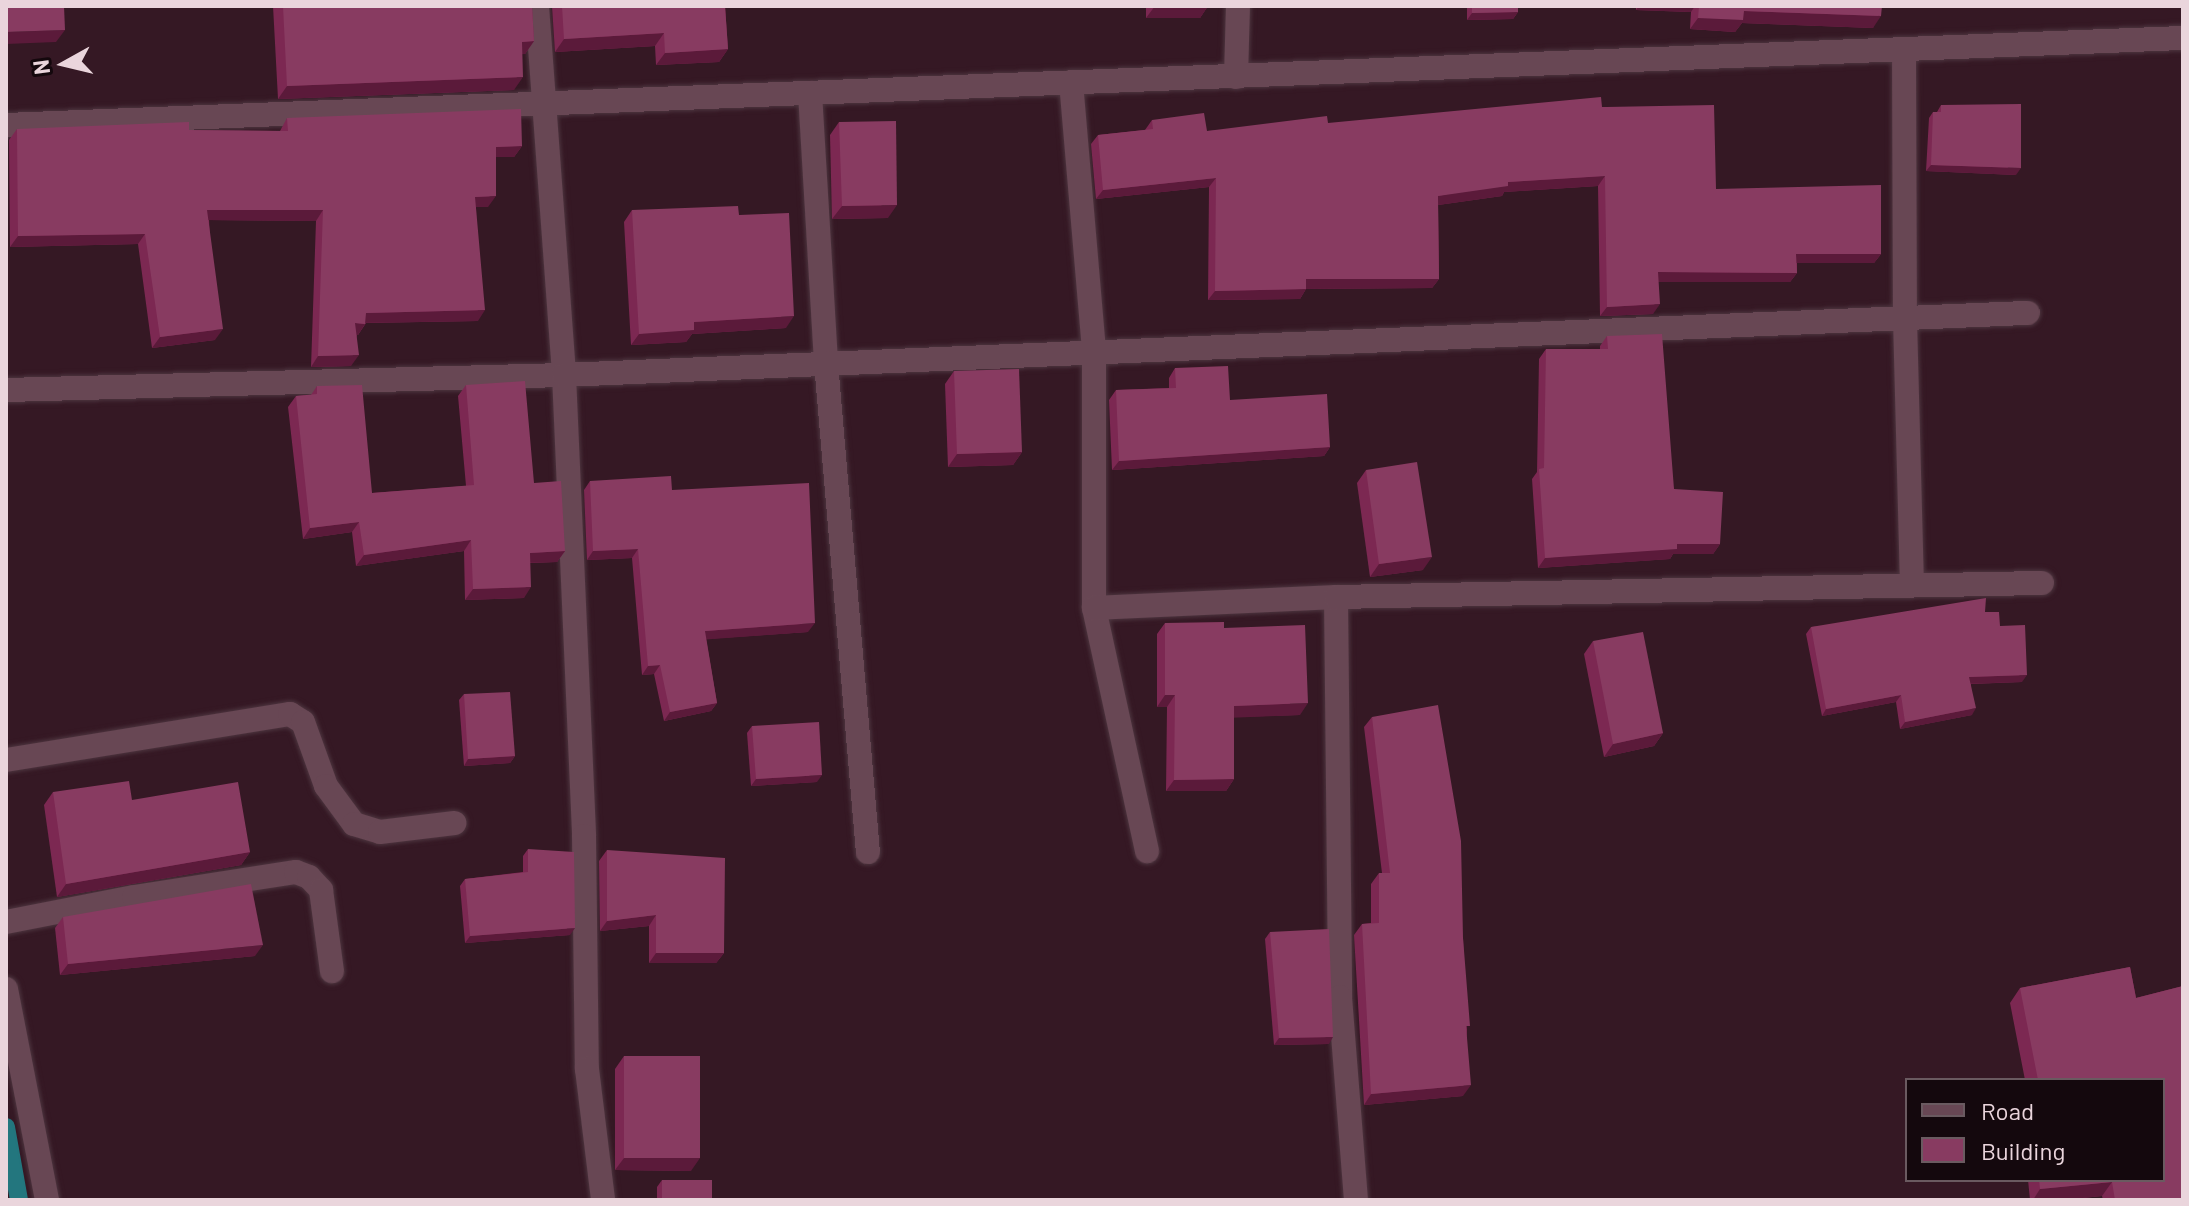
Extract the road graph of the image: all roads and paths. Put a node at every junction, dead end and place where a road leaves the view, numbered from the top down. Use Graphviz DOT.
graph roads {
  1 [pos="537,6"];
  2 [pos="1238,6"];
  3 [pos="2183,38"];
  4 [pos="1904,49"];
  5 [pos="1236,77"];
  6 [pos="1071,82"];
  7 [pos="810,93"];
  8 [pos="545,104"];
  9 [pos="6,125"];
  10 [pos="2028,313"];
  11 [pos="1905,319"];
  12 [pos="1094,353"];
  13 [pos="826,363"];
  14 [pos="564,375"];
  15 [pos="6,390"];
  16 [pos="2042,583"];
  17 [pos="1912,585"];
  18 [pos="1336,597"];
  19 [pos="1094,608"];
  20 [pos="6,760"];
  21 [pos="454,823"];
  22 [pos="1147,851"];
  23 [pos="868,852"];
  24 [pos="6,922"];
  25 [pos="332,971"];
  26 [pos="6,989"];
  27 [pos="47,1200"];
  28 [pos="603,1200"];
  29 [pos="1356,1200"];
  1 -- 8 [label="street"];
  2 -- 5 [label="street"];
  3 -- 4 [label="street"];
  4 -- 5 [label="street"];
  4 -- 11 [label="street"];
  5 -- 6 [label="street"];
  6 -- 7 [label="street"];
  6 -- 12 [label="street"];
  7 -- 8 [label="street"];
  7 -- 13 [label="street"];
  8 -- 9 [label="street"];
  8 -- 14 [label="street"];
  10 -- 11 [label="street"];
  11 -- 12 [label="street"];
  11 -- 17 [label="street"];
  12 -- 13 [label="street"];
  12 -- 19 [label="street"];
  13 -- 14 [label="street"];
  13 -- 23 [label="street"];
  14 -- 15 [label="street"];
  14 -- 28 [label="street"];
  16 -- 17 [label="street"];
  17 -- 18 [label="street"];
  18 -- 19 [label="street"];
  18 -- 29 [label="street"];
  19 -- 22 [label="street"];
  20 -- 21 [label="street"];
  24 -- 25 [label="street"];
  26 -- 27 [label="street"];
}
